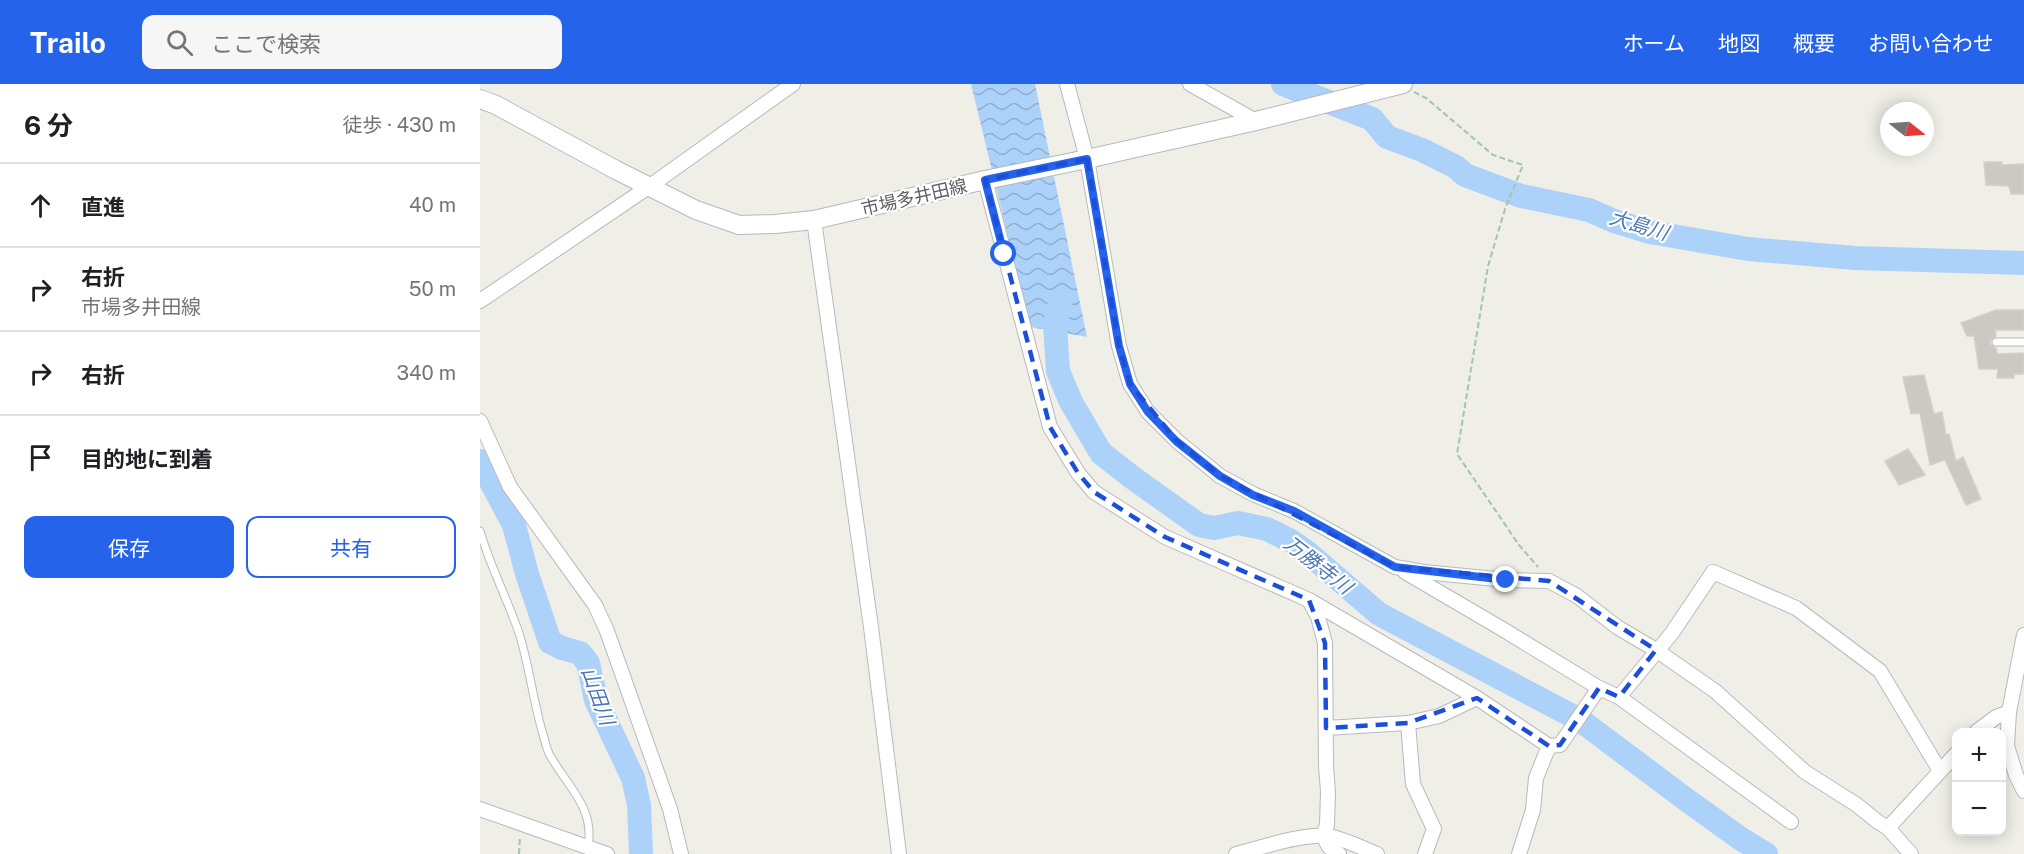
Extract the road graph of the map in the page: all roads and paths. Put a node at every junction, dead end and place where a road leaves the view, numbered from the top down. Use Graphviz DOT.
graph roads {
  1 [pos="793,84"];
  2 [pos="1067,84"];
  3 [pos="1190,84"];
  4 [pos="1402,84"];
  5 [pos="480,99"];
  6 [pos="1256,121"];
  7 [pos="1082,160"];
  8 [pos="991,179"];
  9 [pos="650,186"];
  10 [pos="814,220"];
  11 [pos="480,301"];
  12 [pos="1996,342"];
  13 [pos="2024,342"];
  14 [pos="480,421"];
  15 [pos="480,531"];
  16 [pos="1395,567"];
  17 [pos="1549,581"];
  18 [pos="1310,600"];
  19 [pos="2024,635"];
  20 [pos="1656,650"];
  21 [pos="1599,688"];
  22 [pos="1619,697"];
  23 [pos="1477,698"];
  24 [pos="2009,712"];
  25 [pos="1408,723"];
  26 [pos="1326,728"];
  27 [pos="1981,728"];
  28 [pos="1554,745"];
  29 [pos="1952,758"];
  30 [pos="1940,771"];
  31 [pos="2024,791"];
  32 [pos="480,809"];
  33 [pos="1791,822"];
  34 [pos="520,824"];
  35 [pos="1888,828"];
  36 [pos="1323,836"];
  37 [pos="595,851"];
  38 [pos="519,854"];
  39 [pos="681,854"];
  40 [pos="899,854"];
  41 [pos="1236,854"];
  42 [pos="1339,854"];
  43 [pos="1377,854"];
  44 [pos="1425,854"];
  45 [pos="1519,854"];
  46 [pos="1911,854"];
  1 -- 9 [label="street"];
  2 -- 7 [label="street"];
  3 -- 6 [label="street"];
  4 -- 6 [label="main road, 市場多井田線"];
  4 -- 17 [label="path"];
  5 -- 9 [label="main road, 市場多井田線"];
  6 -- 7 [label="main road, 市場多井田線"];
  7 -- 8 [label="main road, 市場多井田線"];
  7 -- 16 [label="street"];
  8 -- 10 [label="main road, 市場多井田線"];
  8 -- 18 [label="street"];
  9 -- 10 [label="main road, 市場多井田線"];
  9 -- 11 [label="street"];
  10 -- 40 [label="street"];
  12 -- 13 [label="lane"];
  14 -- 39 [label="street"];
  15 -- 37 [label="lane"];
  16 -- 17 [label="street"];
  16 -- 21 [label="street"];
  17 -- 20 [label="street"];
  18 -- 23 [label="street"];
  18 -- 26 [label="street"];
  19 -- 24 [label="street"];
  20 -- 22 [label="street"];
  20 -- 30 [label="street"];
  20 -- 35 [label="street"];
  21 -- 22 [label="street"];
  21 -- 28 [label="street"];
  22 -- 33 [label="street"];
  23 -- 25 [label="street"];
  23 -- 28 [label="street"];
  24 -- 27 [label="street"];
  24 -- 31 [label="street"];
  25 -- 26 [label="street"];
  25 -- 44 [label="street"];
  26 -- 36 [label="street"];
  28 -- 45 [label="street"];
  29 -- 30 [label="street"];
  30 -- 35 [label="street"];
  32 -- 34 [label="street"];
  34 -- 37 [label="street"];
  34 -- 38 [label="path"];
  35 -- 46 [label="street"];
  36 -- 41 [label="street"];
  36 -- 42 [label="street"];
  36 -- 43 [label="street"];
}
